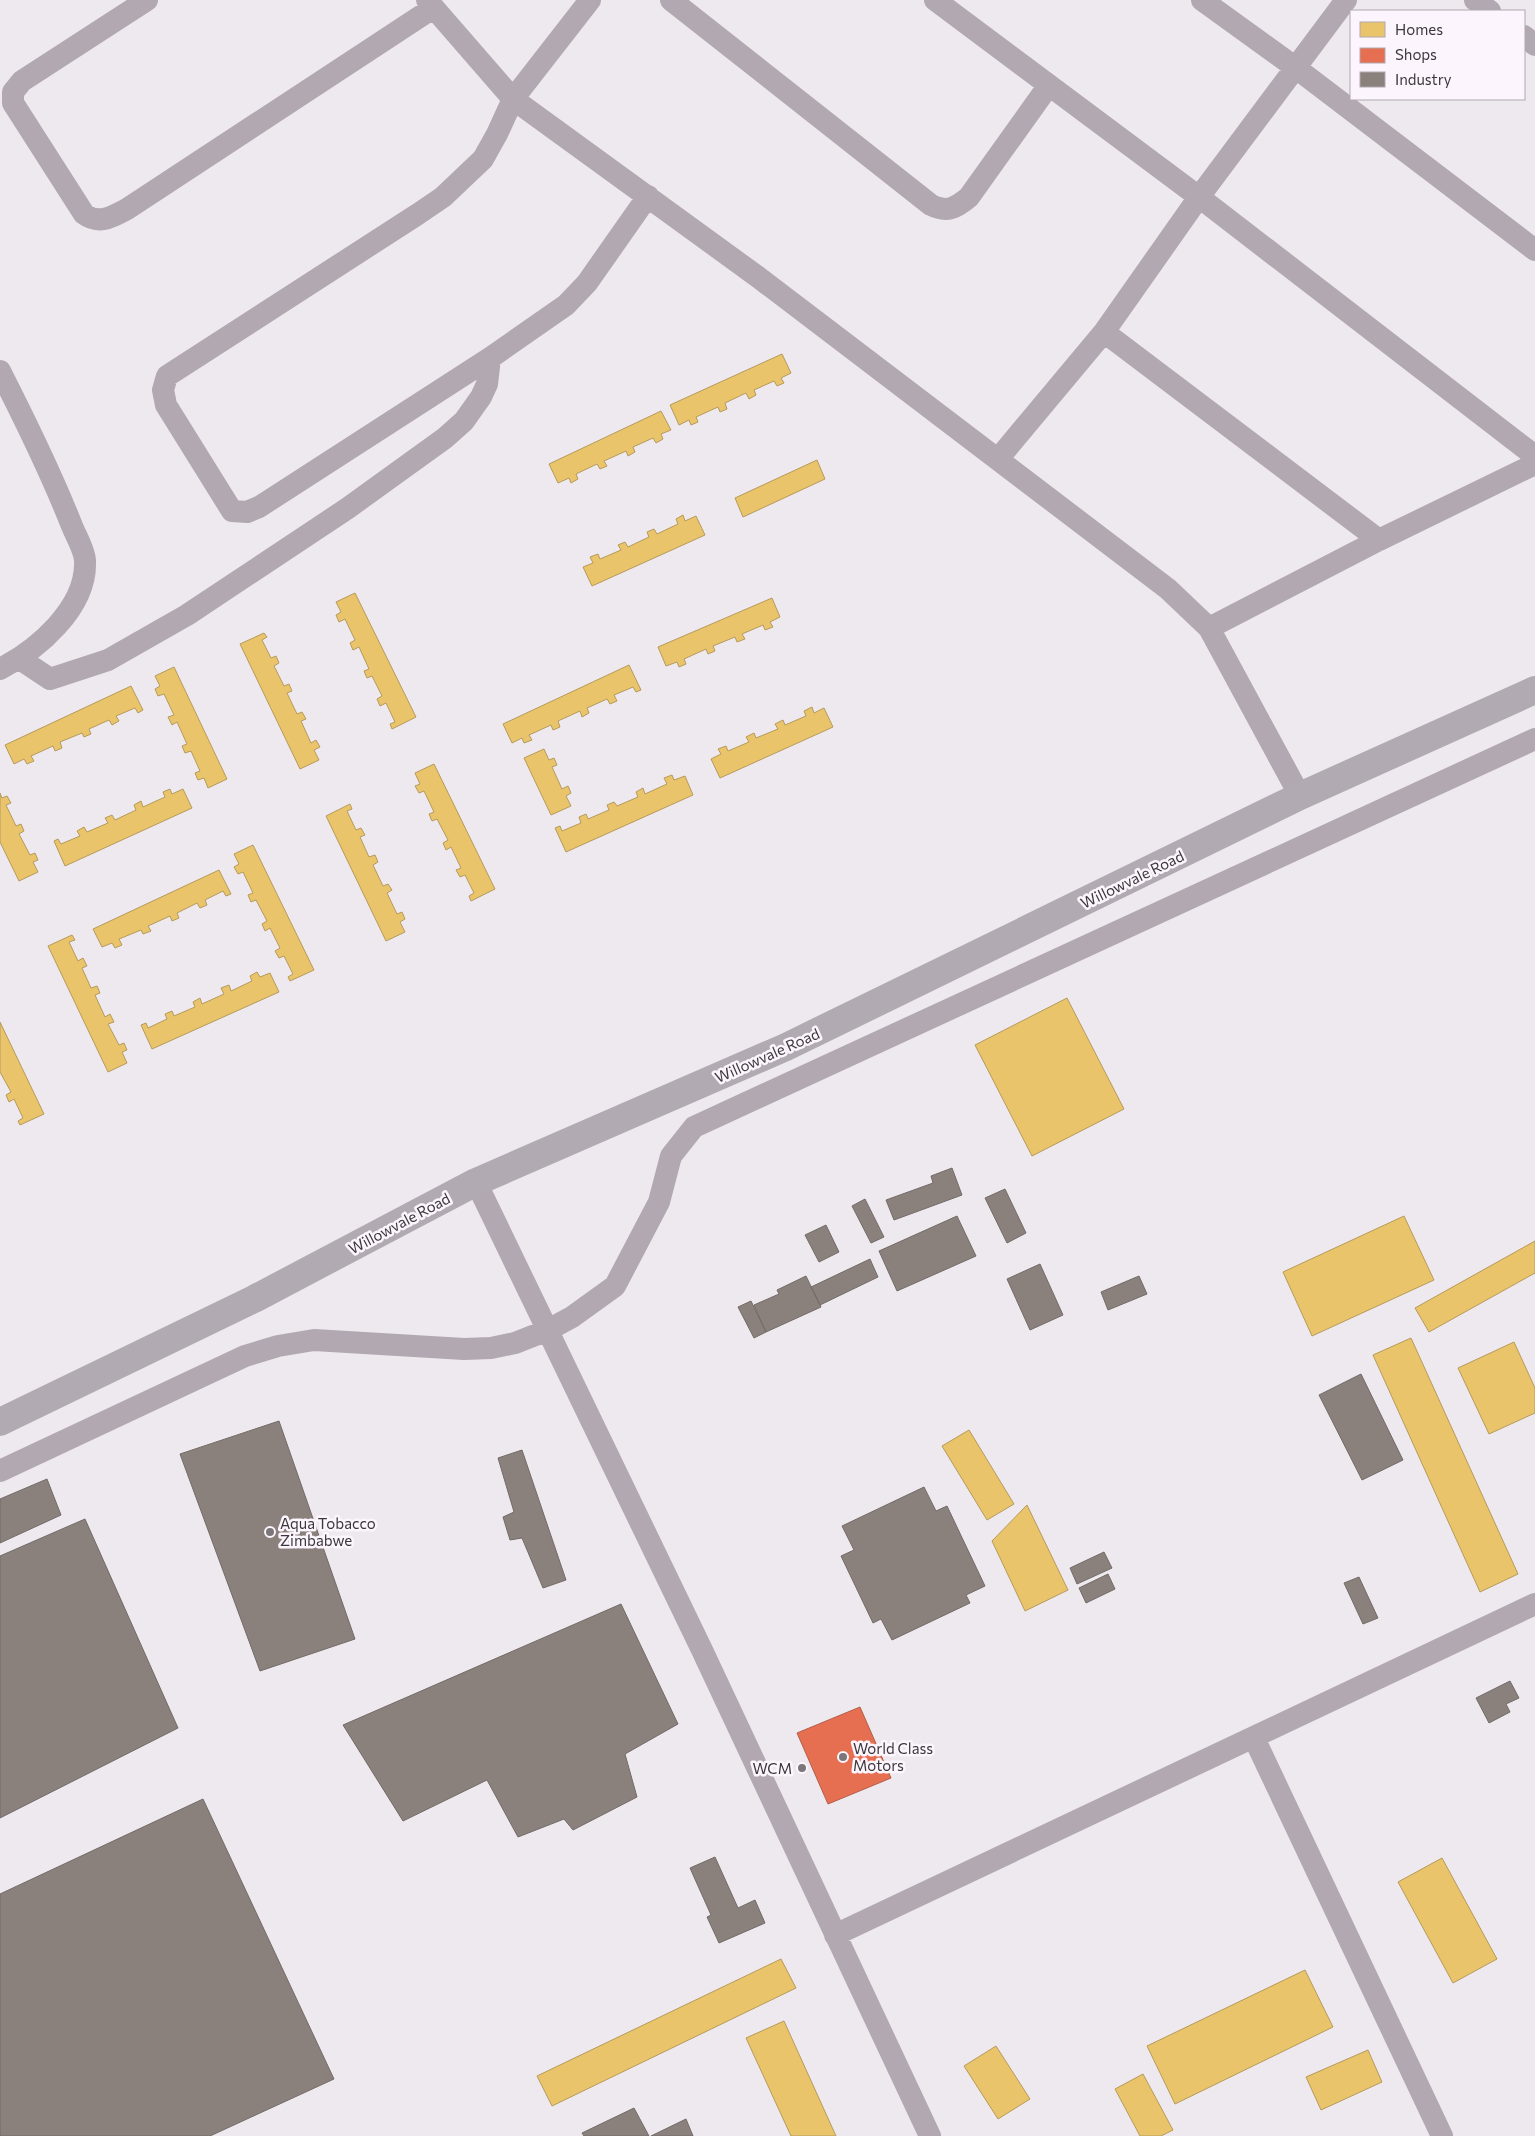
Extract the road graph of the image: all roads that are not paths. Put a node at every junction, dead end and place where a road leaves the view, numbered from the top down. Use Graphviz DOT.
graph roads {
  1 [pos="147,0"];
  2 [pos="590,0"];
  3 [pos="671,0"];
  4 [pos="935,0"];
  5 [pos="1202,0"];
  6 [pos="1346,0"];
  7 [pos="1475,0"];
  8 [pos="430,4"];
  9 [pos="1489,10"];
  10 [pos="1525,37"];
  11 [pos="1535,45"];
  12 [pos="1296,68"];
  13 [pos="1049,85"];
  14 [pos="513,99"];
  15 [pos="648,196"];
  16 [pos="1198,197"];
  17 [pos="1535,250"];
  18 [pos="1104,332"];
  19 [pos="490,358"];
  20 [pos="0,371"];
  21 [pos="1535,456"];
  22 [pos="998,459"];
  23 [pos="1535,464"];
  24 [pos="1379,540"];
  25 [pos="1209,628"];
  26 [pos="20,659"];
  27 [pos="0,669"];
  28 [pos="1535,690"];
  29 [pos="1535,739"];
  30 [pos="1300,796"];
  31 [pos="476,1182"];
  32 [pos="548,1330"];
  33 [pos="0,1422"];
  34 [pos="0,1471"];
  35 [pos="1535,1604"];
  36 [pos="1254,1738"];
  37 [pos="835,1935"];
  38 [pos="930,2136"];
  39 [pos="1442,2136"];
  1 -- 8 [label="street"];
  2 -- 14 [label="street"];
  3 -- 13 [label="street"];
  4 -- 13 [label="street"];
  5 -- 12 [label="street"];
  6 -- 12 [label="street"];
  7 -- 9 [label="street"];
  8 -- 14 [label="street"];
  10 -- 11 [label="street"];
  12 -- 16 [label="street"];
  12 -- 17 [label="street"];
  13 -- 16 [label="street"];
  14 -- 15 [label="street"];
  14 -- 19 [label="street"];
  15 -- 19 [label="street"];
  15 -- 22 [label="street"];
  16 -- 18 [label="street"];
  16 -- 21 [label="street"];
  18 -- 22 [label="street"];
  18 -- 24 [label="street"];
  19 -- 26 [label="street"];
  20 -- 26 [label="street"];
  22 -- 25 [label="street"];
  23 -- 24 [label="street"];
  24 -- 25 [label="street"];
  25 -- 30 [label="street"];
  26 -- 27 [label="street"];
  28 -- 30 [label="main road, Willowvale Road"];
  29 -- 32 [label="street"];
  30 -- 31 [label="main road, Willowvale Road"];
  31 -- 32 [label="street"];
  31 -- 33 [label="main road, Willowvale Road"];
  32 -- 34 [label="street"];
  32 -- 37 [label="street"];
  35 -- 36 [label="street"];
  36 -- 37 [label="street"];
  36 -- 39 [label="street"];
  37 -- 38 [label="street"];
}
